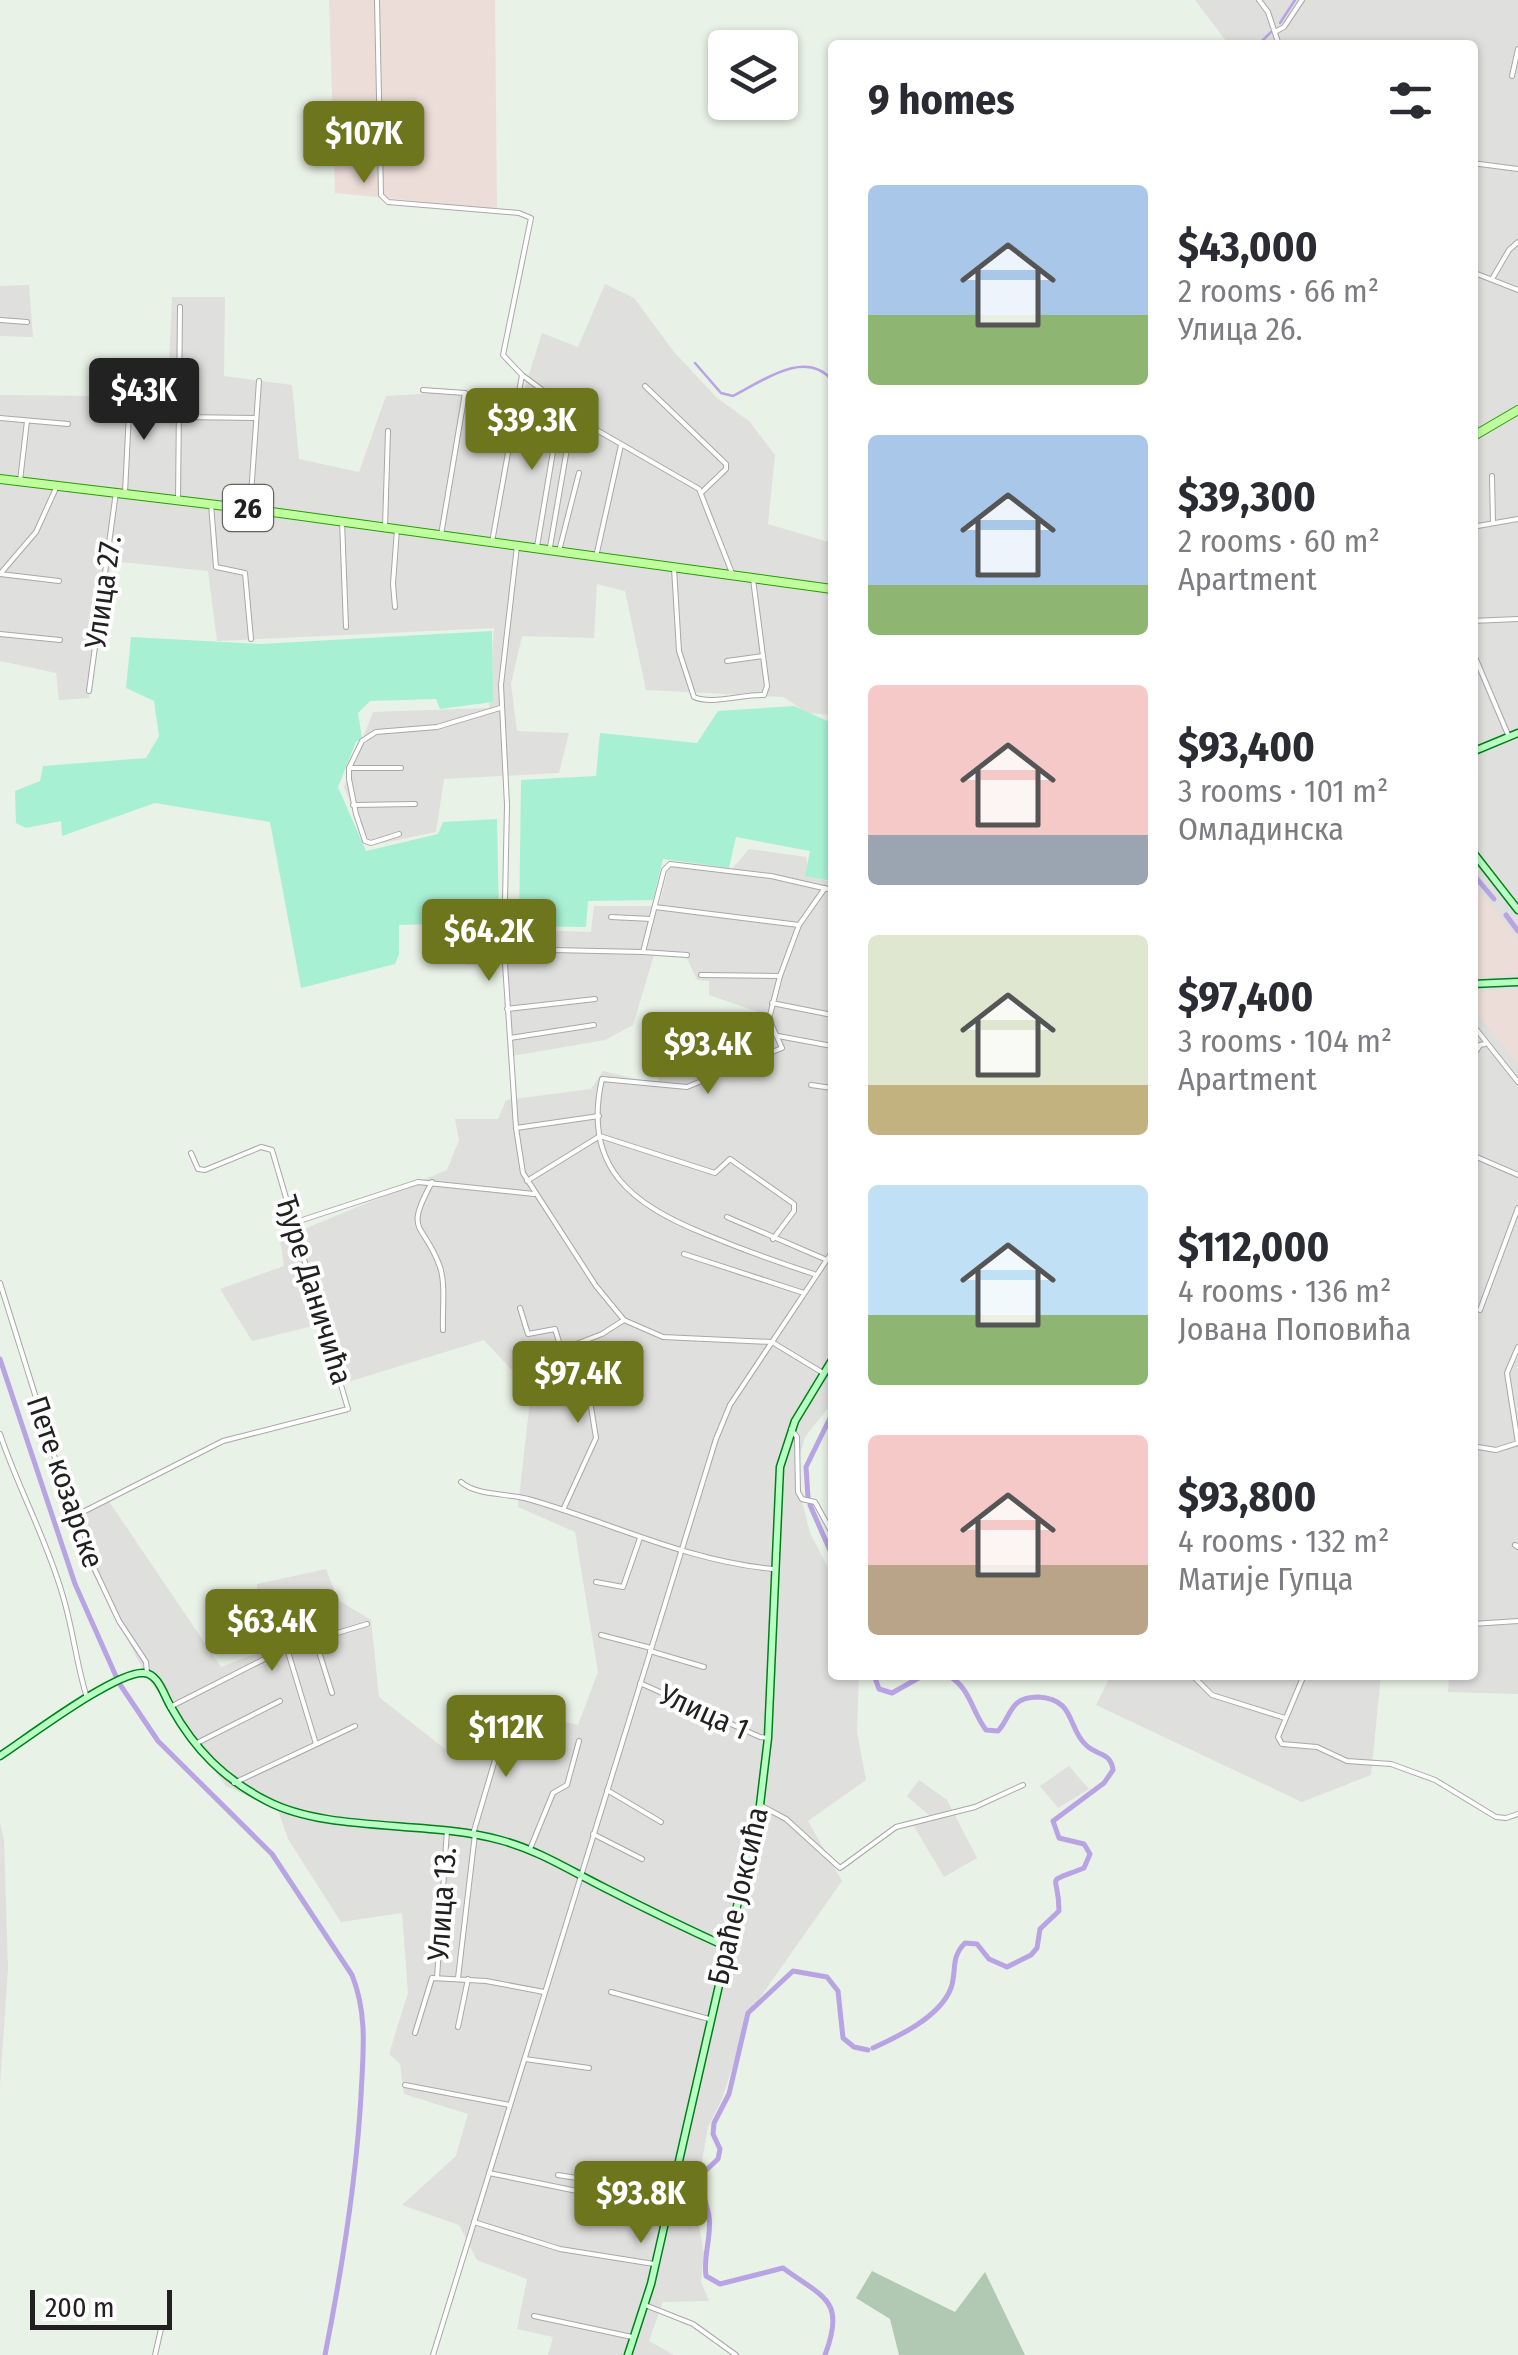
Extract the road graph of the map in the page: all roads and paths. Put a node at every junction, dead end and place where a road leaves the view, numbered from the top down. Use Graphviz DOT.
graph roads {
  1 [pos="378,0"];
  2 [pos="1259,0"];
  3 [pos="1302,0"];
  4 [pos="1274,32"];
  5 [pos="1277,40"];
  6 [pos="1518,49"];
  7 [pos="1512,76"];
  8 [pos="1478,164"];
  9 [pos="1518,170"];
  10 [pos="1518,242"];
  11 [pos="1478,274"];
  12 [pos="1492,279"];
  13 [pos="1518,290"];
  14 [pos="180,307"];
  15 [pos="0,320"];
  16 [pos="27,322"];
  17 [pos="522,375"];
  18 [pos="260,381"];
  19 [pos="645,386"];
  20 [pos="423,390"];
  21 [pos="130,392"];
  22 [pos="560,404"];
  23 [pos="1518,410"];
  24 [pos="573,414"];
  25 [pos="180,417"];
  26 [pos="0,418"];
  27 [pos="257,418"];
  28 [pos="27,420"];
  29 [pos="68,424"];
  30 [pos="388,431"];
  31 [pos="1478,433"];
  32 [pos="621,445"];
  33 [pos="579,473"];
  34 [pos="1492,476"];
  35 [pos="0,479"];
  36 [pos="20,481"];
  37 [pos="58,485"];
  38 [pos="702,492"];
  39 [pos="121,493"];
  40 [pos="178,500"];
  41 [pos="212,504"];
  42 [pos="250,509"];
  43 [pos="1518,520"];
  44 [pos="342,521"];
  45 [pos="1493,523"];
  46 [pos="1478,526"];
  47 [pos="385,527"];
  48 [pos="397,529"];
  49 [pos="441,535"];
  50 [pos="492,542"];
  51 [pos="518,545"];
  52 [pos="537,548"];
  53 [pos="554,551"];
  54 [pos="596,557"];
  55 [pos="674,568"];
  56 [pos="0,574"];
  57 [pos="732,576"];
  58 [pos="753,578"];
  59 [pos="59,581"];
  60 [pos="828,588"];
  61 [pos="395,607"];
  62 [pos="1518,619"];
  63 [pos="1478,620"];
  64 [pos="346,627"];
  65 [pos="0,634"];
  66 [pos="251,639"];
  67 [pos="60,640"];
  68 [pos="764,656"];
  69 [pos="727,660"];
  70 [pos="1478,664"];
  71 [pos="89,691"];
  72 [pos="502,708"];
  73 [pos="1518,733"];
  74 [pos="1509,737"];
  75 [pos="1478,750"];
  76 [pos="349,768"];
  77 [pos="402,768"];
  78 [pos="415,804"];
  79 [pos="353,806"];
  80 [pos="399,834"];
  81 [pos="1478,860"];
  82 [pos="826,888"];
  83 [pos="654,906"];
  84 [pos="1518,910"];
  85 [pos="611,917"];
  86 [pos="652,919"];
  87 [pos="798,926"];
  88 [pos="504,948"];
  89 [pos="643,952"];
  90 [pos="687,955"];
  91 [pos="701,976"];
  92 [pos="780,976"];
  93 [pos="1518,982"];
  94 [pos="1478,984"];
  95 [pos="595,999"];
  96 [pos="772,1003"];
  97 [pos="507,1009"];
  98 [pos="828,1014"];
  99 [pos="594,1025"];
  100 [pos="772,1028"];
  101 [pos="1478,1031"];
  102 [pos="777,1036"];
  103 [pos="510,1038"];
  104 [pos="1489,1044"];
  105 [pos="828,1045"];
  106 [pos="1478,1048"];
  107 [pos="701,1050"];
  108 [pos="1518,1082"];
  109 [pos="810,1085"];
  110 [pos="828,1087"];
  111 [pos="599,1116"];
  112 [pos="516,1128"];
  113 [pos="600,1136"];
  114 [pos="191,1153"];
  115 [pos="1478,1158"];
  116 [pos="1518,1175"];
  117 [pos="527,1181"];
  118 [pos="432,1182"];
  119 [pos="534,1194"];
  120 [pos="1518,1208"];
  121 [pos="727,1216"];
  122 [pos="293,1223"];
  123 [pos="773,1239"];
  124 [pos="684,1254"];
  125 [pos="827,1260"];
  126 [pos="816,1275"];
  127 [pos="0,1283"];
  128 [pos="804,1292"];
  129 [pos="520,1308"];
  130 [pos="1480,1310"];
  131 [pos="624,1320"];
  132 [pos="443,1330"];
  133 [pos="772,1342"];
  134 [pos="1518,1346"];
  135 [pos="566,1349"];
  136 [pos="828,1365"];
  137 [pos="822,1373"];
  138 [pos="792,1428"];
  139 [pos="0,1434"];
  140 [pos="1518,1443"];
  141 [pos="1478,1447"];
  142 [pos="461,1482"];
  143 [pos="563,1510"];
  144 [pos="73,1517"];
  145 [pos="828,1526"];
  146 [pos="640,1538"];
  147 [pos="681,1551"];
  148 [pos="775,1569"];
  149 [pos="596,1582"];
  150 [pos="275,1609"];
  151 [pos="1518,1621"];
  152 [pos="367,1624"];
  153 [pos="1478,1624"];
  154 [pos="601,1635"];
  155 [pos="316,1639"];
  156 [pos="287,1648"];
  157 [pos="650,1649"];
  158 [pos="704,1667"];
  159 [pos="148,1673"];
  160 [pos="1197,1680"];
  161 [pos="1302,1680"];
  162 [pos="640,1683"];
  163 [pos="332,1694"];
  164 [pos="86,1698"];
  165 [pos="280,1700"];
  166 [pos="170,1707"];
  167 [pos="508,1716"];
  168 [pos="1285,1718"];
  169 [pos="355,1726"];
  170 [pos="768,1738"];
  171 [pos="579,1741"];
  172 [pos="195,1744"];
  173 [pos="316,1744"];
  174 [pos="0,1756"];
  175 [pos="234,1783"];
  176 [pos="1024,1785"];
  177 [pos="607,1790"];
  178 [pos="760,1806"];
  179 [pos="1518,1814"];
  180 [pos="661,1822"];
  181 [pos="447,1830"];
  182 [pos="474,1834"];
  183 [pos="593,1834"];
  184 [pos="530,1849"];
  185 [pos="642,1860"];
  186 [pos="580,1875"];
  187 [pos="727,1947"];
  188 [pos="437,1978"];
  189 [pos="458,1978"];
  190 [pos="468,1979"];
  191 [pos="544,1992"];
  192 [pos="611,1992"];
  193 [pos="709,2019"];
  194 [pos="458,2027"];
  195 [pos="415,2033"];
  196 [pos="524,2059"];
  197 [pos="589,2068"];
  198 [pos="405,2086"];
  199 [pos="510,2105"];
  200 [pos="489,2173"];
  201 [pos="558,2174"];
  202 [pos="670,2192"];
  203 [pos="667,2210"];
  204 [pos="474,2222"];
  205 [pos="656,2264"];
  206 [pos="646,2305"];
  207 [pos="534,2316"];
  208 [pos="161,2330"];
  209 [pos="635,2338"];
  210 [pos="155,2355"];
  211 [pos="433,2355"];
  212 [pos="628,2355"];
  213 [pos="736,2355"];
  1 -- 17 [label="street"];
  2 -- 4 [label="street"];
  3 -- 4 [label="street"];
  4 -- 5 [label="street"];
  6 -- 7 [label="street"];
  8 -- 9 [label="street"];
  10 -- 12 [label="street"];
  11 -- 12 [label="street"];
  12 -- 13 [label="street"];
  14 -- 25 [label="street"];
  15 -- 16 [label="street"];
  17 -- 22 [label="street"];
  17 -- 50 [label="street"];
  18 -- 27 [label="street"];
  19 -- 38 [label="street"];
  20 -- 49 [label="street"];
  21 -- 39 [label="street, Улица 27."];
  22 -- 24 [label="street"];
  22 -- 52 [label="street"];
  23 -- 31 [label="main road"];
  24 -- 32 [label="street"];
  24 -- 53 [label="street"];
  25 -- 27 [label="street"];
  25 -- 40 [label="street"];
  26 -- 28 [label="street"];
  27 -- 42 [label="street"];
  28 -- 29 [label="street"];
  28 -- 36 [label="street"];
  30 -- 47 [label="street"];
  32 -- 38 [label="street"];
  32 -- 54 [label="street"];
  33 -- 53 [label="street"];
  34 -- 45 [label="street"];
  35 -- 36 [label="main road, 26"];
  36 -- 37 [label="main road, 26"];
  37 -- 39 [label="main road, 26"];
  37 -- 56 [label="street"];
  38 -- 57 [label="street"];
  39 -- 40 [label="main road, 26"];
  39 -- 71 [label="street, Улица 27."];
  40 -- 41 [label="main road, 26"];
  41 -- 42 [label="main road, 26"];
  41 -- 66 [label="street"];
  42 -- 44 [label="main road, 26"];
  43 -- 45 [label="street"];
  44 -- 47 [label="main road, 26"];
  44 -- 64 [label="street"];
  45 -- 46 [label="street"];
  47 -- 48 [label="main road, 26"];
  48 -- 49 [label="main road, 26"];
  48 -- 61 [label="street"];
  49 -- 50 [label="main road, 26"];
  50 -- 51 [label="main road, 26"];
  51 -- 52 [label="main road, 26"];
  51 -- 72 [label="street"];
  52 -- 53 [label="main road, 26"];
  53 -- 54 [label="main road, 26"];
  54 -- 55 [label="main road, 26"];
  55 -- 57 [label="main road, 26"];
  55 -- 68 [label="street"];
  56 -- 59 [label="street"];
  57 -- 58 [label="main road, 26"];
  58 -- 60 [label="main road, 26"];
  58 -- 68 [label="street"];
  62 -- 63 [label="street"];
  65 -- 67 [label="street"];
  68 -- 69 [label="street"];
  70 -- 74 [label="street"];
  72 -- 76 [label="street"];
  72 -- 88 [label="street"];
  73 -- 74 [label="main road"];
  74 -- 75 [label="main road"];
  76 -- 77 [label="street"];
  76 -- 79 [label="street"];
  78 -- 79 [label="street"];
  79 -- 80 [label="street"];
  81 -- 84 [label="main road"];
  82 -- 83 [label="street"];
  82 -- 87 [label="street"];
  83 -- 86 [label="street"];
  83 -- 87 [label="street"];
  85 -- 86 [label="street"];
  86 -- 89 [label="street"];
  87 -- 92 [label="street"];
  88 -- 89 [label="street"];
  88 -- 97 [label="street"];
  89 -- 90 [label="street"];
  91 -- 92 [label="street"];
  92 -- 96 [label="street"];
  93 -- 94 [label="main road"];
  95 -- 97 [label="street"];
  96 -- 98 [label="street"];
  96 -- 100 [label="street"];
  97 -- 103 [label="street"];
  99 -- 103 [label="street"];
  100 -- 102 [label="street"];
  100 -- 107 [label="street"];
  101 -- 104 [label="street"];
  102 -- 105 [label="street"];
  102 -- 111 [label="street"];
  103 -- 112 [label="street"];
  104 -- 106 [label="street"];
  104 -- 108 [label="street"];
  109 -- 110 [label="street"];
  111 -- 112 [label="street"];
  111 -- 113 [label="street"];
  112 -- 117 [label="street"];
  113 -- 117 [label="street"];
  113 -- 123 [label="street"];
  113 -- 126 [label="street"];
  114 -- 122 [label="street, Ђуре Даничића"];
  115 -- 116 [label="street"];
  117 -- 119 [label="street"];
  118 -- 119 [label="street"];
  118 -- 122 [label="street"];
  118 -- 132 [label="street"];
  119 -- 131 [label="street"];
  120 -- 130 [label="street"];
  121 -- 123 [label="street"];
  122 -- 144 [label="street, Ђуре Даничића"];
  123 -- 125 [label="street"];
  124 -- 128 [label="street"];
  125 -- 126 [label="street"];
  126 -- 128 [label="street"];
  127 -- 144 [label="street, Пете козарске"];
  128 -- 133 [label="street"];
  129 -- 135 [label="street"];
  131 -- 133 [label="street"];
  131 -- 135 [label="street"];
  133 -- 137 [label="street"];
  133 -- 147 [label="street"];
  134 -- 140 [label="street"];
  135 -- 143 [label="street"];
  136 -- 137 [label="main road, Браће Јоксића"];
  137 -- 138 [label="main road, Браће Јоксића"];
  138 -- 145 [label="street"];
  138 -- 148 [label="main road, Браће Јоксића"];
  139 -- 164 [label="street"];
  140 -- 141 [label="street"];
  142 -- 143 [label="street"];
  143 -- 146 [label="street"];
  144 -- 159 [label="street, Пете козарске"];
  146 -- 147 [label="street"];
  146 -- 149 [label="street"];
  147 -- 148 [label="street"];
  147 -- 157 [label="street"];
  148 -- 170 [label="main road, Браће Јоксића"];
  150 -- 156 [label="street"];
  151 -- 153 [label="street"];
  152 -- 155 [label="street"];
  154 -- 157 [label="street"];
  155 -- 156 [label="street"];
  155 -- 163 [label="street"];
  156 -- 166 [label="street"];
  156 -- 173 [label="street"];
  157 -- 158 [label="street"];
  157 -- 162 [label="street"];
  159 -- 164 [label="main road"];
  159 -- 166 [label="main road"];
  160 -- 168 [label="street"];
  161 -- 168 [label="street"];
  162 -- 170 [label="street, Улица 1"];
  162 -- 177 [label="street"];
  164 -- 174 [label="main road"];
  165 -- 172 [label="street"];
  166 -- 172 [label="main road"];
  167 -- 182 [label="street"];
  168 -- 179 [label="street"];
  169 -- 173 [label="street"];
  170 -- 178 [label="main road, Браће Јоксића"];
  171 -- 184 [label="street"];
  172 -- 175 [label="main road"];
  173 -- 175 [label="street"];
  175 -- 181 [label="main road"];
  176 -- 178 [label="street"];
  177 -- 180 [label="street"];
  177 -- 183 [label="street"];
  178 -- 187 [label="main road, Браће Јоксића"];
  181 -- 182 [label="main road"];
  181 -- 188 [label="street, Улица 13."];
  182 -- 184 [label="main road"];
  182 -- 189 [label="street"];
  183 -- 185 [label="street"];
  183 -- 186 [label="street"];
  184 -- 186 [label="main road"];
  186 -- 187 [label="main road"];
  186 -- 191 [label="street"];
  187 -- 193 [label="main road, Браће Јоксића"];
  188 -- 189 [label="street"];
  188 -- 195 [label="street, Улица 13."];
  189 -- 190 [label="street"];
  190 -- 191 [label="street"];
  190 -- 194 [label="street"];
  191 -- 196 [label="street"];
  192 -- 193 [label="street"];
  193 -- 202 [label="main road, Браће Јоксића"];
  196 -- 197 [label="street"];
  196 -- 199 [label="street"];
  198 -- 199 [label="street"];
  199 -- 200 [label="street"];
  200 -- 203 [label="street"];
  200 -- 204 [label="street"];
  201 -- 202 [label="street"];
  202 -- 203 [label="main road, Браће Јоксића"];
  203 -- 205 [label="main road, Браће Јоксића"];
  204 -- 205 [label="street"];
  204 -- 211 [label="street"];
  205 -- 206 [label="main road, Браће Јоксића"];
  206 -- 209 [label="main road, Браће Јоксића"];
  206 -- 213 [label="street"];
  207 -- 209 [label="street"];
  208 -- 210 [label="street"];
  209 -- 212 [label="main road, Браће Јоксића"];
}
